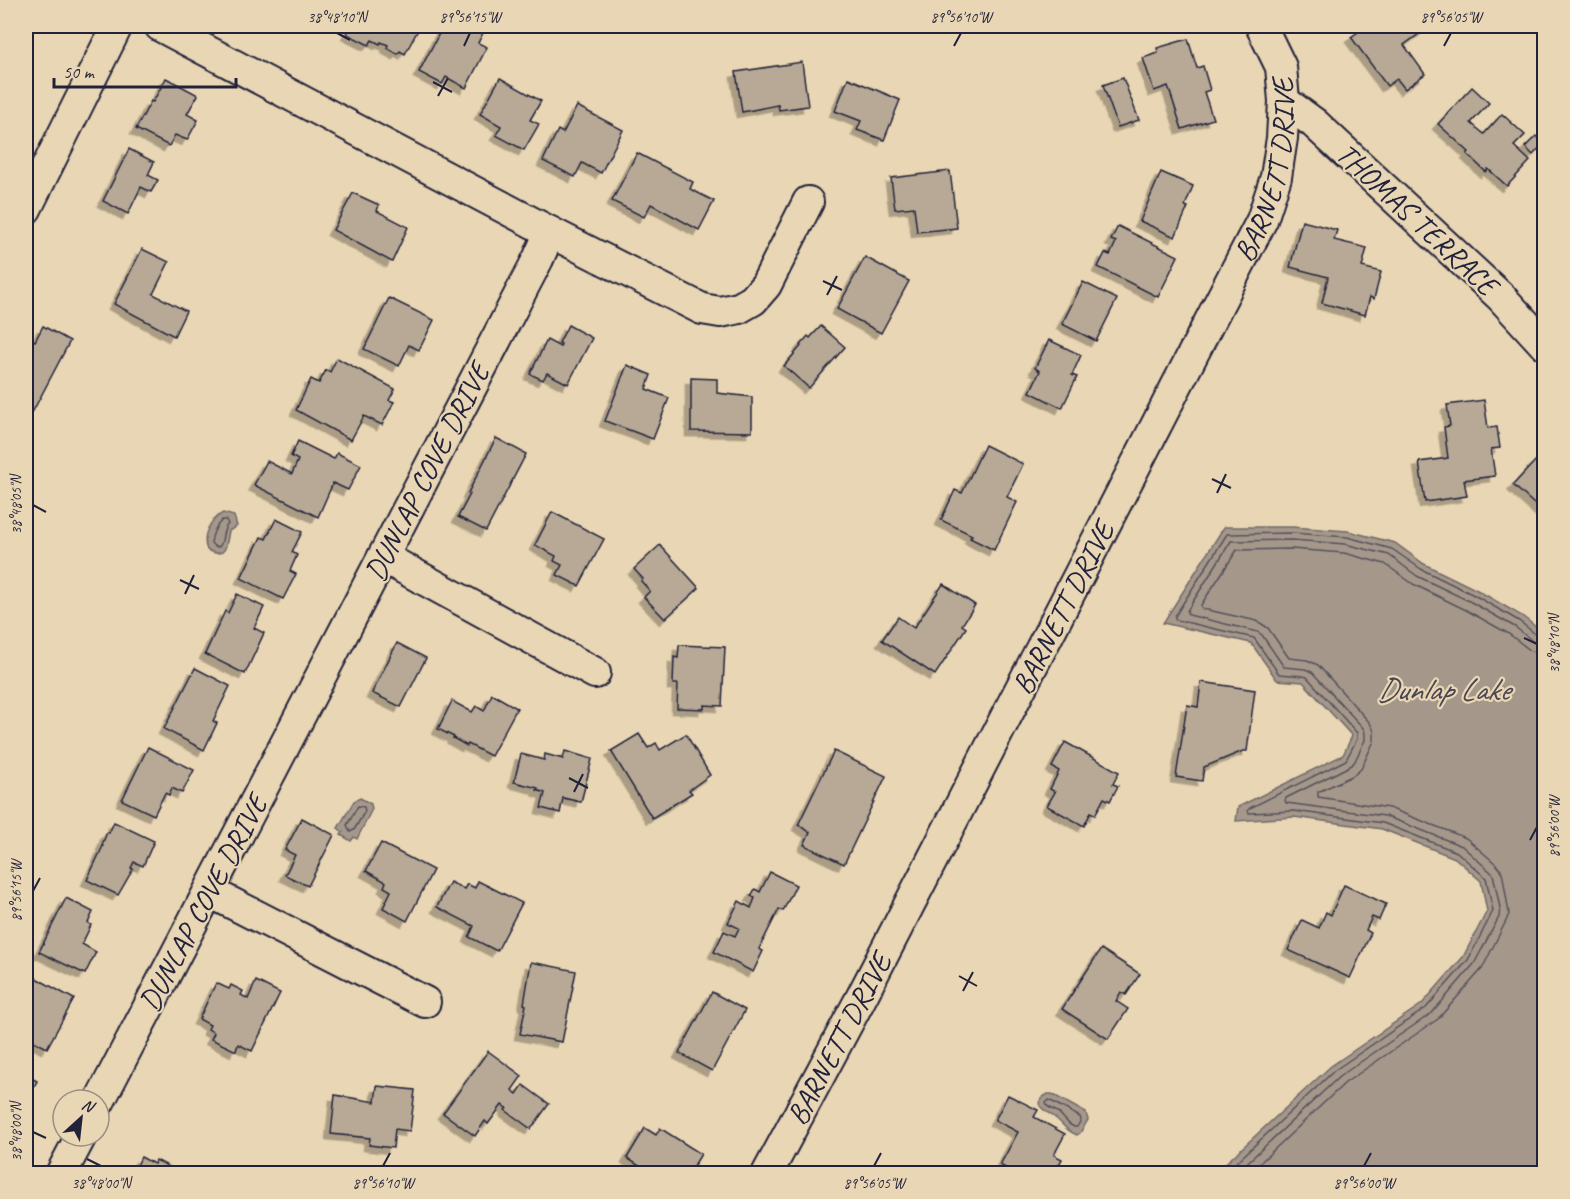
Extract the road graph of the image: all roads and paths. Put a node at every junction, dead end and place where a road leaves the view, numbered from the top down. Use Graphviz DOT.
graph roads {
  1 [pos="117,26"];
  2 [pos="160,26"];
  3 [pos="1261,26"];
  4 [pos="1284,101"];
  5 [pos="808,202"];
  6 [pos="26,209"];
  7 [pos="550,232"];
  8 [pos="1545,344"];
  9 [pos="383,557"];
  10 [pos="595,673"];
  11 [pos="210,892"];
  12 [pos="425,1002"];
  13 [pos="106,1088"];
  14 [pos="75,1148"];
  15 [pos="61,1173"];
  16 [pos="767,1173"];
  1 -- 6 [label="street"];
  2 -- 7 [label="street"];
  3 -- 4 [label="street, BARNETT DRIVE"];
  4 -- 8 [label="street, THOMAS TERRACE"];
  4 -- 16 [label="street, BARNETT DRIVE"];
  5 -- 7 [label="street"];
  7 -- 9 [label="street, DUNLAP COVE DRIVE"];
  9 -- 10 [label="street"];
  9 -- 11 [label="street, DUNLAP COVE DRIVE"];
  11 -- 12 [label="street"];
  11 -- 13 [label="street, DUNLAP COVE DRIVE"];
  14 -- 15 [label="street"];
}
